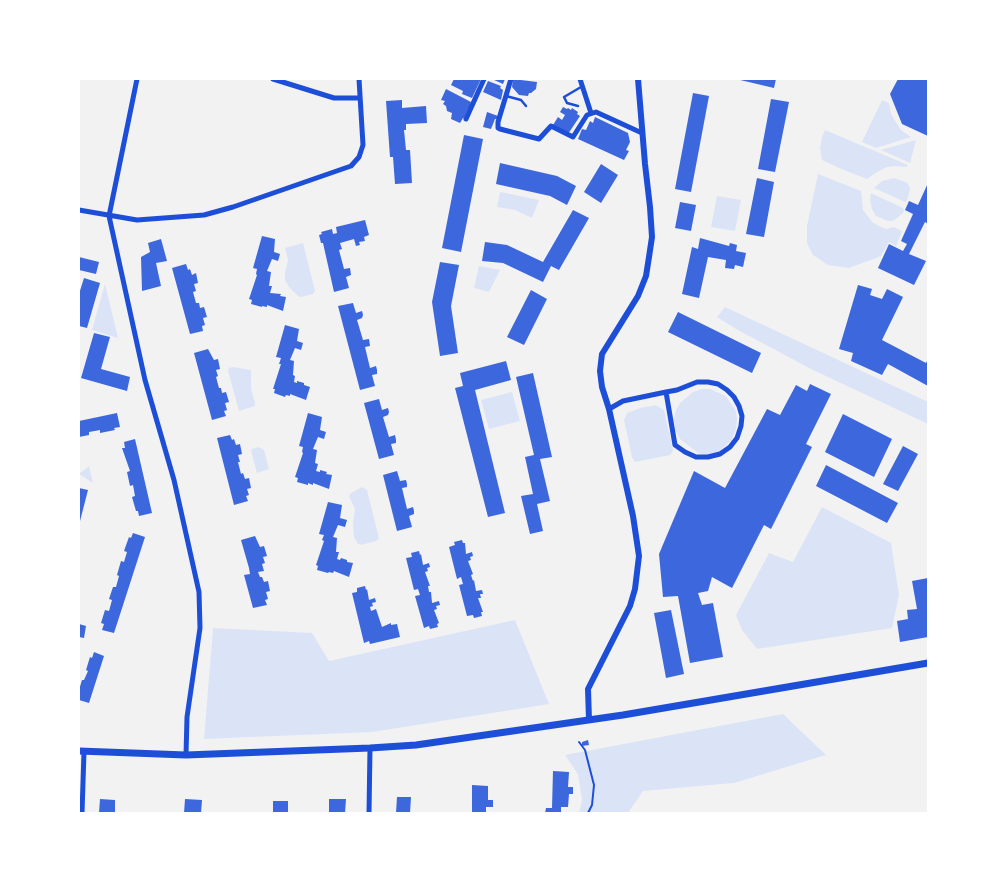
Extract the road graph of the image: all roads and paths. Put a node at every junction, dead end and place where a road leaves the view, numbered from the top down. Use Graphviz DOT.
graph roads {
  1 [pos="137,79"];
  2 [pos="273,79"];
  3 [pos="359,79"];
  4 [pos="484,79"];
  5 [pos="511,79"];
  6 [pos="580,79"];
  7 [pos="638,79"];
  8 [pos="582,86"];
  9 [pos="505,96"];
  10 [pos="360,98"];
  11 [pos="526,106"];
  12 [pos="578,106"];
  13 [pos="591,113"];
  14 [pos="466,119"];
  15 [pos="642,133"];
  16 [pos="79,210"];
  17 [pos="109,216"];
  18 [pos="666,392"];
  19 [pos="609,409"];
  20 [pos="928,663"];
  21 [pos="589,720"];
  22 [pos="579,742"];
  23 [pos="370,748"];
  24 [pos="82,752"];
  25 [pos="186,755"];
  26 [pos="82,813"];
  27 [pos="369,813"];
  28 [pos="588,813"];
  1 -- 17 [label="street"];
  2 -- 10 [label="street"];
  3 -- 10 [label="street"];
  4 -- 14 [label="street"];
  5 -- 9 [label="street"];
  6 -- 8 [label="street"];
  7 -- 15 [label="street"];
  8 -- 12 [label="lane"];
  8 -- 13 [label="street"];
  9 -- 11 [label="lane"];
  9 -- 13 [label="street"];
  10 -- 17 [label="street"];
  13 -- 15 [label="street"];
  15 -- 19 [label="street"];
  16 -- 17 [label="street"];
  17 -- 25 [label="street"];
  18 -- 18 [label="street"];
  18 -- 19 [label="street"];
  19 -- 21 [label="street"];
  20 -- 21 [label="main road"];
  21 -- 23 [label="main road"];
  22 -- 28 [label="path"];
  23 -- 25 [label="main road"];
  23 -- 27 [label="street"];
  24 -- 25 [label="main road"];
  24 -- 26 [label="street"];
}
